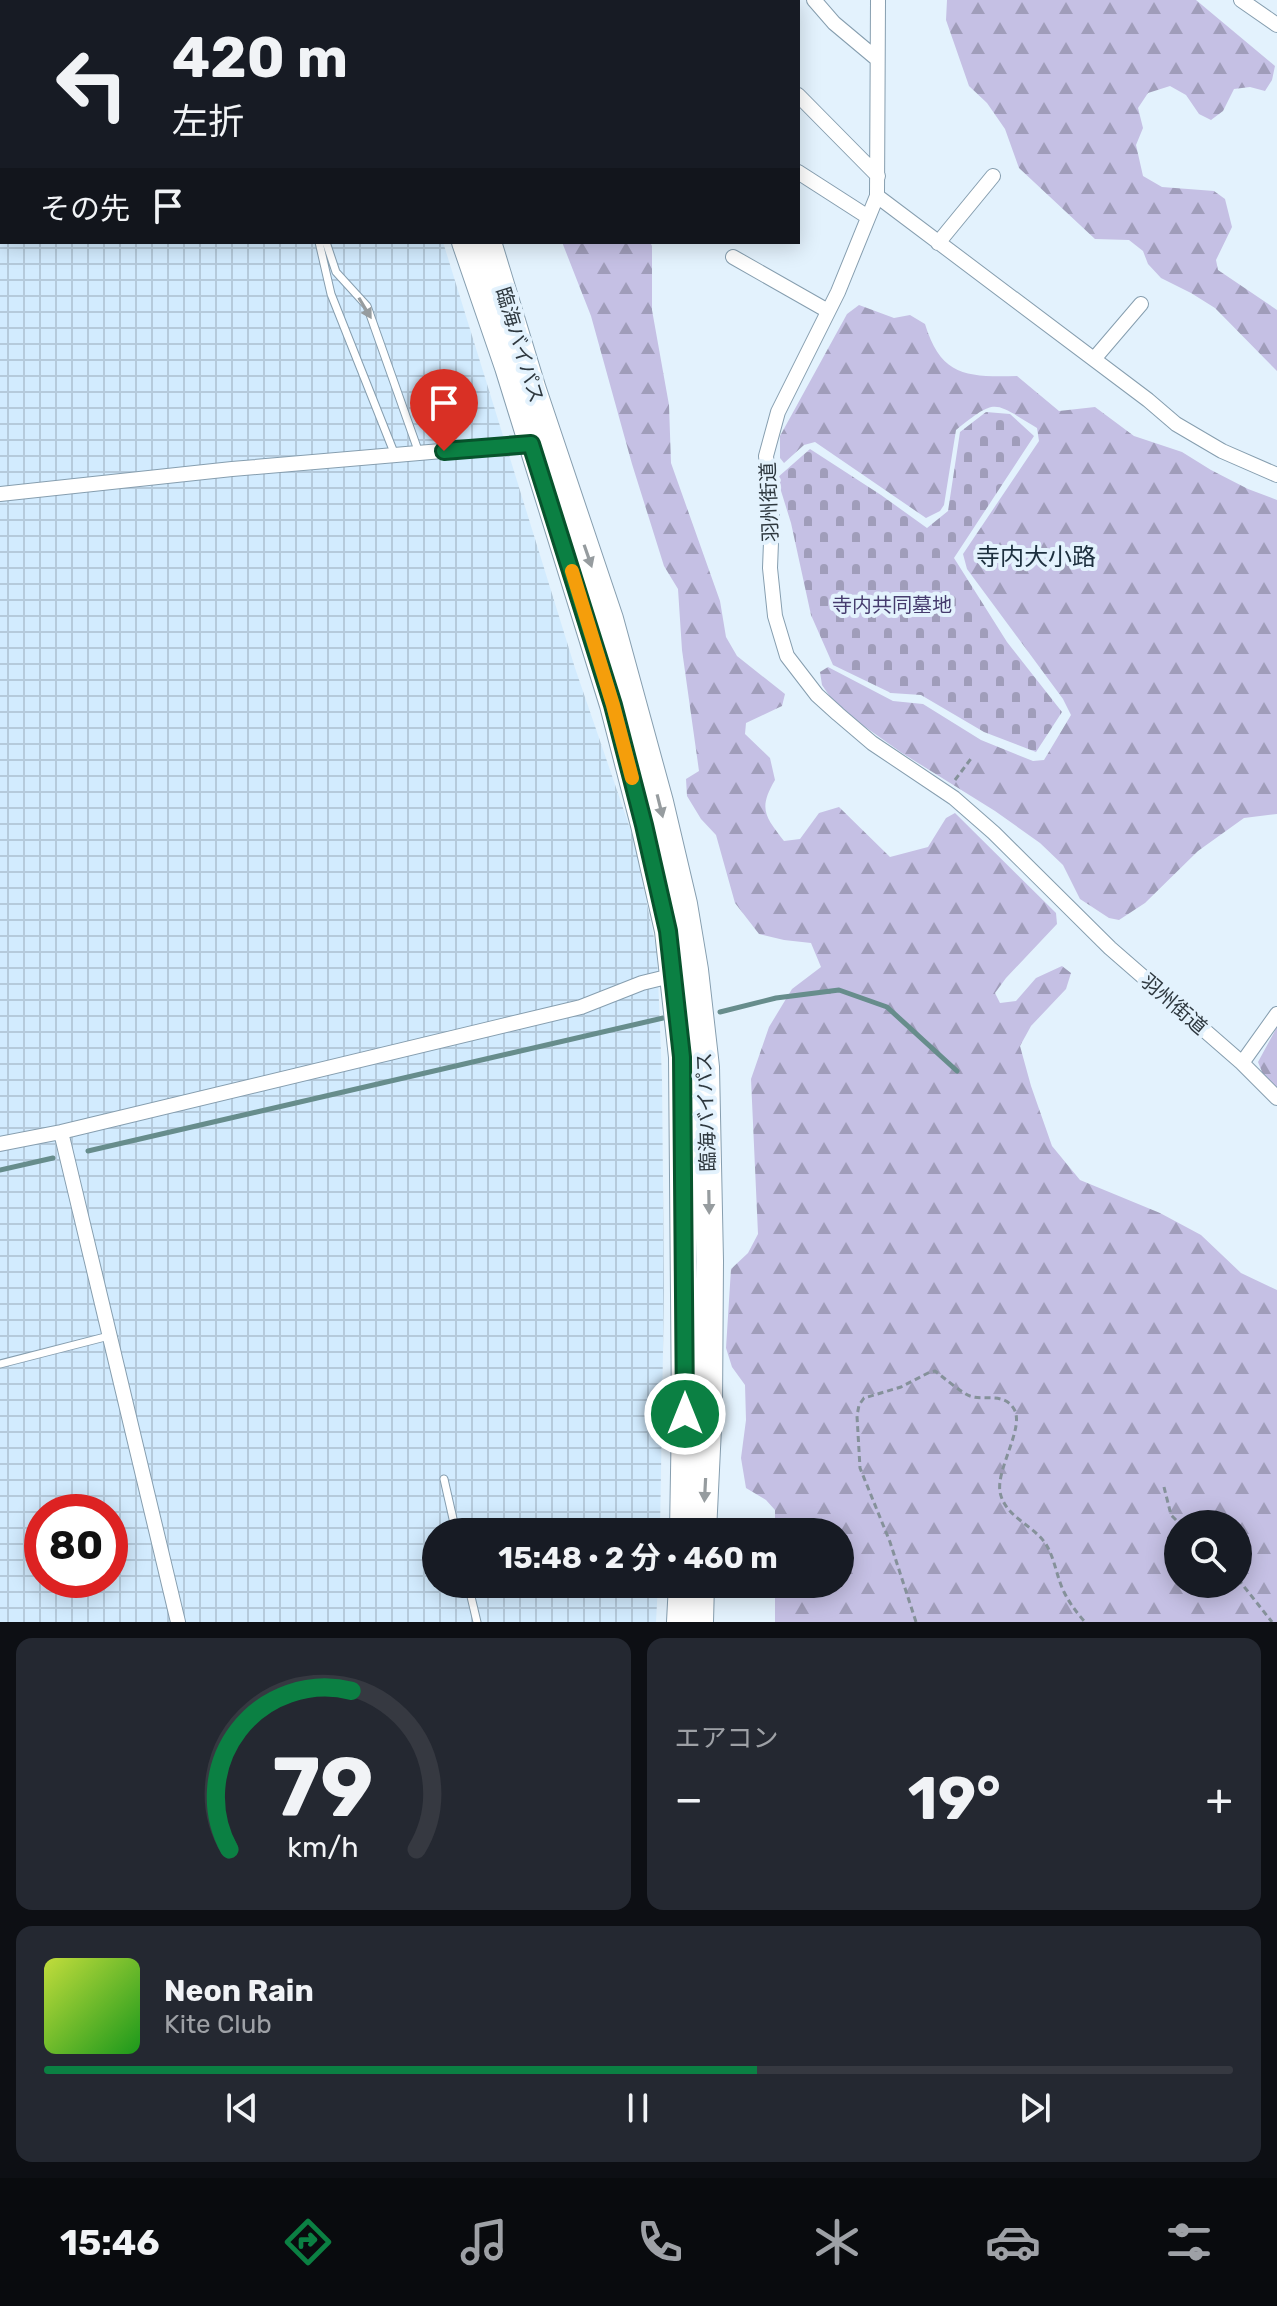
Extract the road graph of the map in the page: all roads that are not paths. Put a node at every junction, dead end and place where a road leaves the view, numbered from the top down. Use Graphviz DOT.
graph roads {
  1 [pos="814,0"];
  2 [pos="878,0"];
  3 [pos="1241,0"];
  4 [pos="1277,25"];
  5 [pos="877,59"];
  6 [pos="800,97"];
  7 [pos="800,173"];
  8 [pos="878,176"];
  9 [pos="993,176"];
  10 [pos="877,196"];
  11 [pos="868,217"];
  12 [pos="938,243"];
  13 [pos="319,244"];
  14 [pos="327,244"];
  15 [pos="466,244"];
  16 [pos="489,244"];
  17 [pos="733,257"];
  18 [pos="1141,304"];
  19 [pos="828,311"];
  20 [pos="1094,359"];
  21 [pos="541,443"];
  22 [pos="419,453"];
  23 [pos="395,455"];
  24 [pos="1277,475"];
  25 [pos="0,494"];
  26 [pos="684,972"];
  27 [pos="1277,1014"];
  28 [pos="1242,1063"];
  29 [pos="1277,1098"];
  30 [pos="61,1132"];
  31 [pos="0,1144"];
  32 [pos="109,1336"];
  33 [pos="0,1364"];
  34 [pos="444,1479"];
  35 [pos="453,1518"];
  36 [pos="683,1518"];
  37 [pos="704,1518"];
  38 [pos="471,1598"];
  39 [pos="681,1598"];
  40 [pos="701,1598"];
  41 [pos="178,1622"];
  42 [pos="477,1622"];
  43 [pos="680,1622"];
  44 [pos="700,1622"];
  1 -- 5 [label="street"];
  2 -- 5 [label="street, 羽州街道"];
  3 -- 4 [label="street"];
  5 -- 8 [label="street, 羽州街道"];
  6 -- 8 [label="street"];
  7 -- 11 [label="street"];
  8 -- 10 [label="street, 羽州街道"];
  9 -- 12 [label="street"];
  10 -- 11 [label="street, 羽州街道"];
  10 -- 12 [label="street"];
  11 -- 19 [label="street, 羽州街道"];
  12 -- 20 [label="street"];
  13 -- 23 [label="lane"];
  14 -- 22 [label="lane, one-way"];
  15 -- 21 [label="highway, 臨海バイパス"];
  16 -- 21 [label="highway, 臨海バイパス"];
  17 -- 19 [label="street"];
  18 -- 20 [label="street"];
  19 -- 28 [label="street, 羽州街道"];
  20 -- 24 [label="street"];
  21 -- 22 [label="street"];
  21 -- 26 [label="highway, 臨海バイパス"];
  22 -- 23 [label="street"];
  23 -- 25 [label="street"];
  26 -- 30 [label="street"];
  26 -- 36 [label="highway, 臨海バイパス"];
  26 -- 37 [label="highway, 臨海バイパス, one-way"];
  27 -- 28 [label="street"];
  28 -- 29 [label="street, 羽州街道"];
  30 -- 31 [label="street"];
  30 -- 32 [label="street"];
  32 -- 33 [label="lane"];
  32 -- 41 [label="street"];
  34 -- 35 [label="lane"];
  38 -- 42 [label="lane"];
  39 -- 43 [label="highway"];
  40 -- 44 [label="highway"];
}
